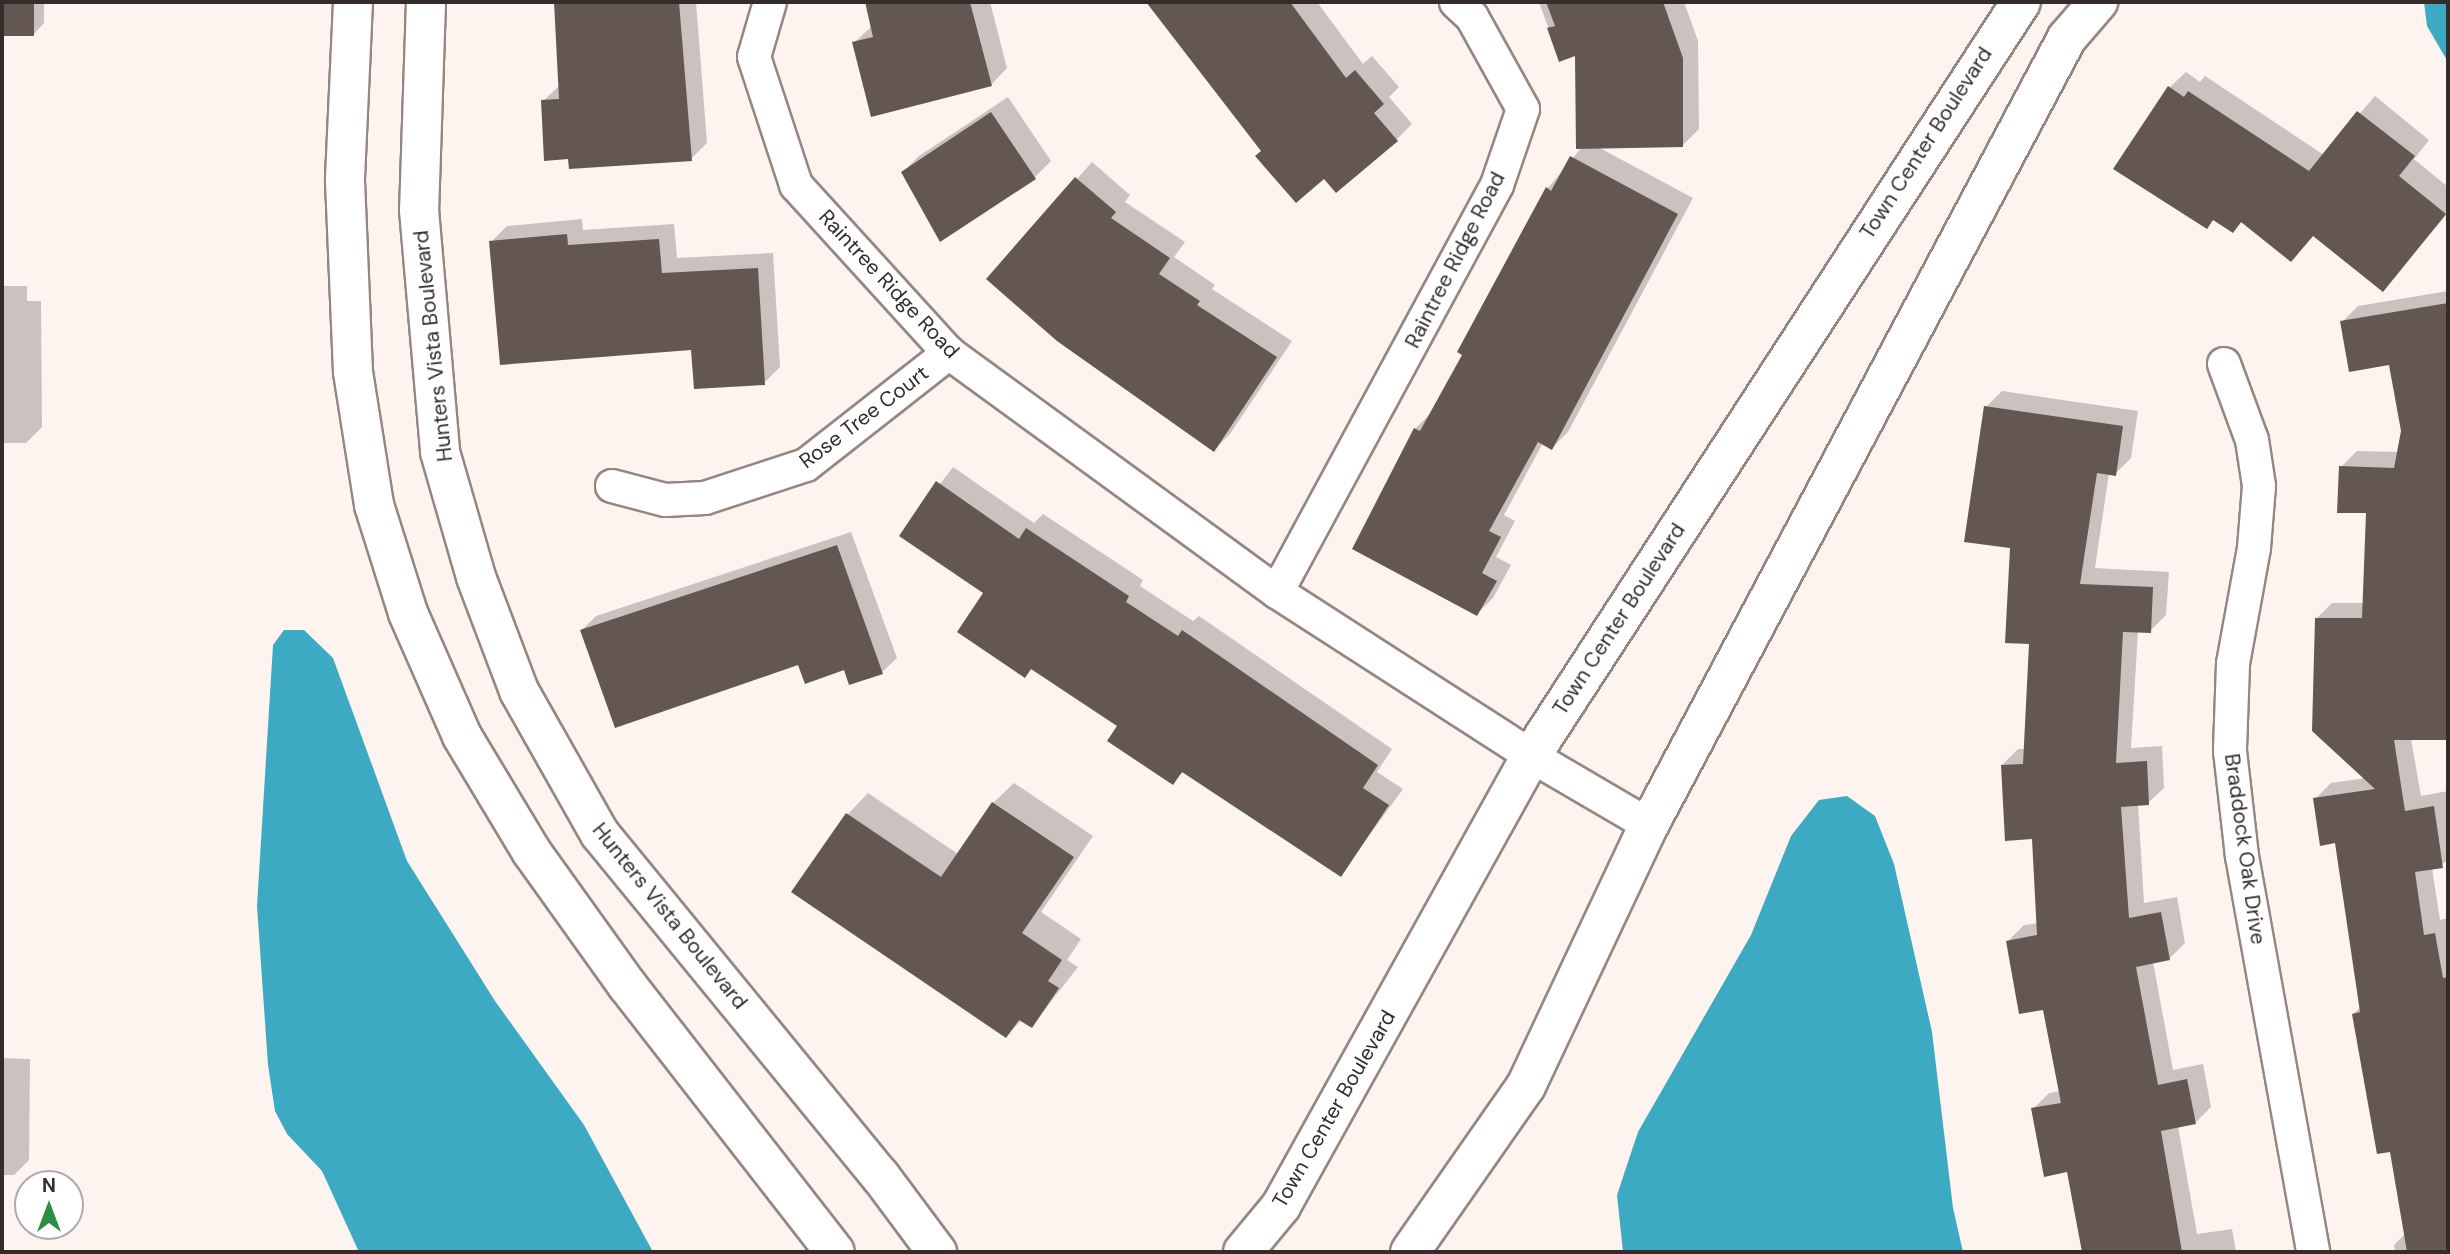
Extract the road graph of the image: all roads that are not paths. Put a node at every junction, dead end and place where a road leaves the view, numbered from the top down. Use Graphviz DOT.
graph roads {
  1 [pos="353,2"];
  2 [pos="426,2"];
  3 [pos="770,2"];
  4 [pos="1456,2"];
  5 [pos="2021,2"];
  6 [pos="2098,2"];
  7 [pos="950,353"];
  8 [pos="2224,364"];
  9 [pos="612,485"];
  10 [pos="1277,592"];
  11 [pos="1531,756"];
  12 [pos="1649,825"];
  13 [pos="835,1252"];
  14 [pos="937,1252"];
  15 [pos="1243,1252"];
  16 [pos="1410,1252"];
  17 [pos="2313,1252"];
  1 -- 13 [label="street"];
  2 -- 14 [label="street, Hunters Vista Boulevard"];
  3 -- 7 [label="street, Raintree Ridge Road"];
  4 -- 10 [label="street, Raintree Ridge Road"];
  5 -- 11 [label="street, Town Center Boulevard"];
  6 -- 12 [label="street"];
  7 -- 9 [label="street, Rose Tree Court"];
  7 -- 10 [label="street, Raintree Ridge Road"];
  8 -- 17 [label="street, Braddock Oak Drive"];
  10 -- 11 [label="street, Raintree Ridge Road"];
  11 -- 12 [label="street, Raintree Ridge Road"];
  11 -- 15 [label="street, Town Center Boulevard"];
  12 -- 16 [label="street"];
}
